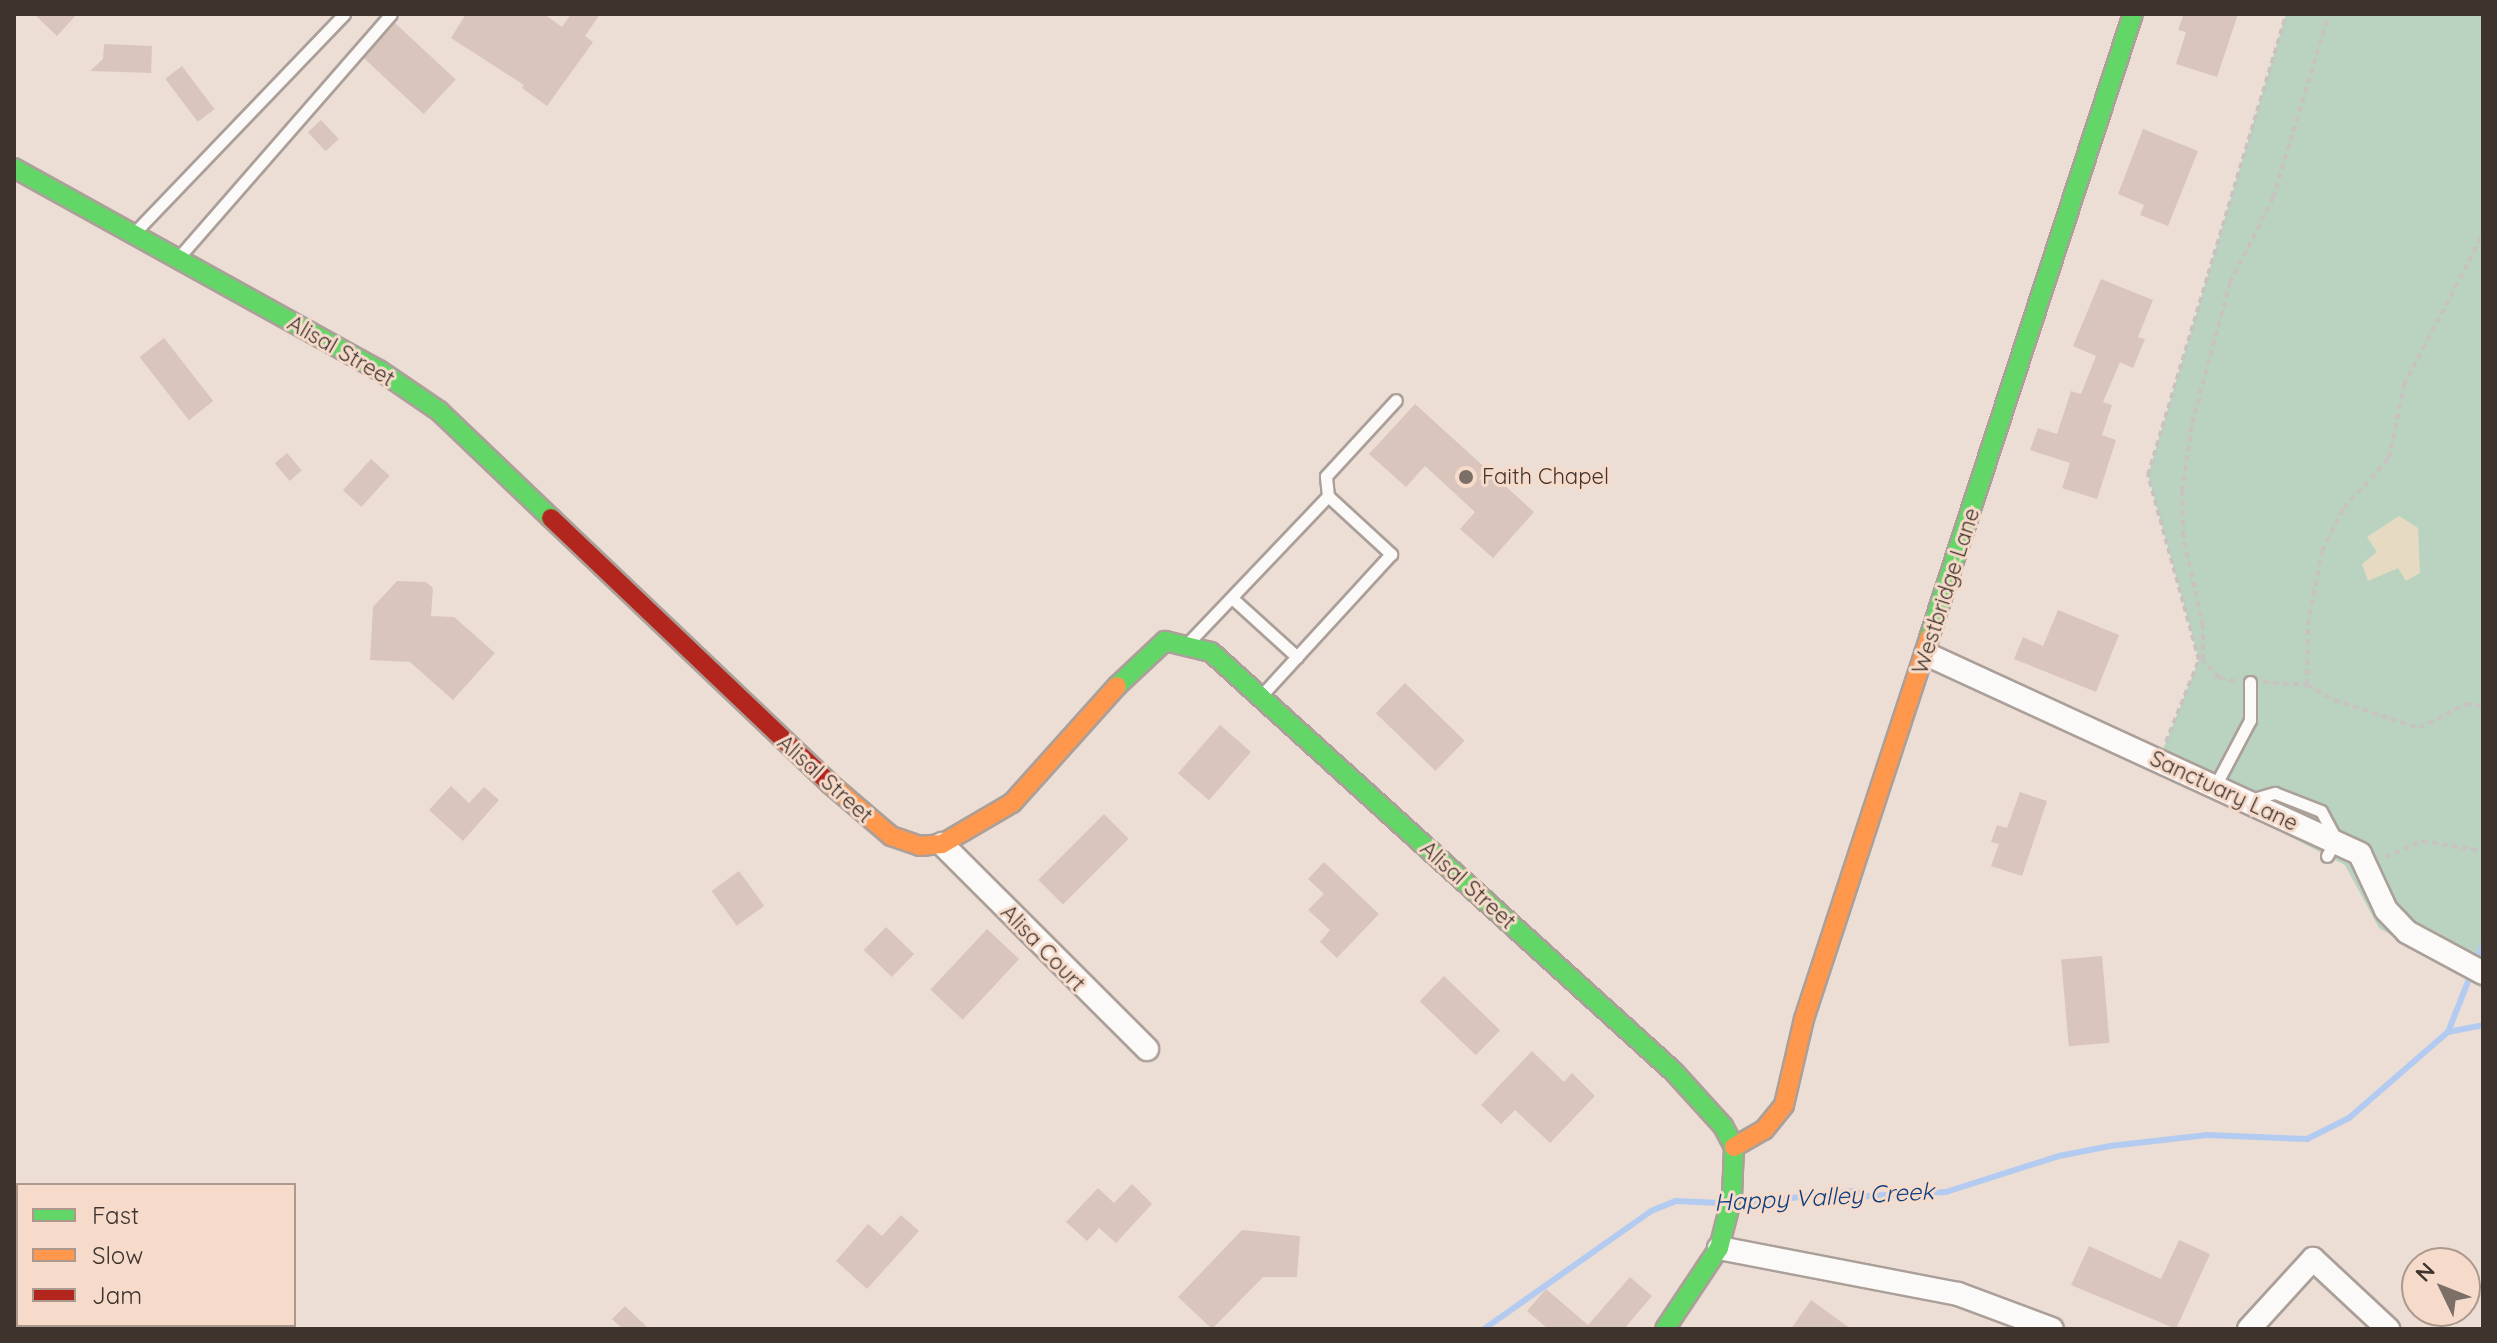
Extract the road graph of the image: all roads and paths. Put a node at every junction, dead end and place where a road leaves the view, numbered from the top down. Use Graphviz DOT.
graph roads {
  1 [pos="344,14"];
  2 [pos="391,14"];
  3 [pos="2133,14"];
  4 [pos="2286,14"];
  5 [pos="2329,14"];
  6 [pos="14,168"];
  7 [pos="2483,234"];
  8 [pos="131,236"];
  9 [pos="176,260"];
  10 [pos="1396,400"];
  11 [pos="1328,496"];
  12 [pos="1232,598"];
  13 [pos="1188,644"];
  14 [pos="1926,654"];
  15 [pos="1297,657"];
  16 [pos="2250,682"];
  17 [pos="2307,685"];
  18 [pos="1261,697"];
  19 [pos="2483,706"];
  20 [pos="2158,761"];
  21 [pos="2211,791"];
  22 [pos="942,844"];
  23 [pos="2483,851"];
  24 [pos="2360,854"];
  25 [pos="2483,973"];
  26 [pos="1147,1049"];
  27 [pos="1734,1147"];
  28 [pos="1719,1248"];
  29 [pos="1665,1329"];
  30 [pos="2052,1329"];
  31 [pos="2249,1329"];
  32 [pos="2388,1329"];
  1 -- 8 [label="lane"];
  2 -- 9 [label="lane"];
  3 -- 14 [label="street, Westbridge Lane"];
  4 -- 20 [label="path"];
  5 -- 16 [label="path"];
  6 -- 8 [label="street, Alisal Street"];
  7 -- 17 [label="path"];
  8 -- 9 [label="street, Alisal Street"];
  9 -- 22 [label="street, Alisal Street"];
  10 -- 11 [label="lane"];
  11 -- 12 [label="lane"];
  11 -- 15 [label="lane"];
  12 -- 13 [label="lane"];
  12 -- 15 [label="lane"];
  13 -- 18 [label="street, Alisal Street"];
  13 -- 22 [label="street"];
  14 -- 20 [label="street, Sanctuary Lane"];
  14 -- 27 [label="street, Westbridge Lane"];
  15 -- 18 [label="lane"];
  16 -- 17 [label="path"];
  16 -- 21 [label="lane"];
  17 -- 19 [label="path"];
  18 -- 27 [label="street, Alisal Street"];
  20 -- 21 [label="street, Sanctuary Lane"];
  21 -- 24 [label="street, Sanctuary Lane"];
  22 -- 26 [label="street, Alisa Court"];
  23 -- 24 [label="path"];
  24 -- 25 [label="street"];
  27 -- 28 [label="street"];
  28 -- 29 [label="street"];
  28 -- 30 [label="street"];
  31 -- 32 [label="street"];
}
